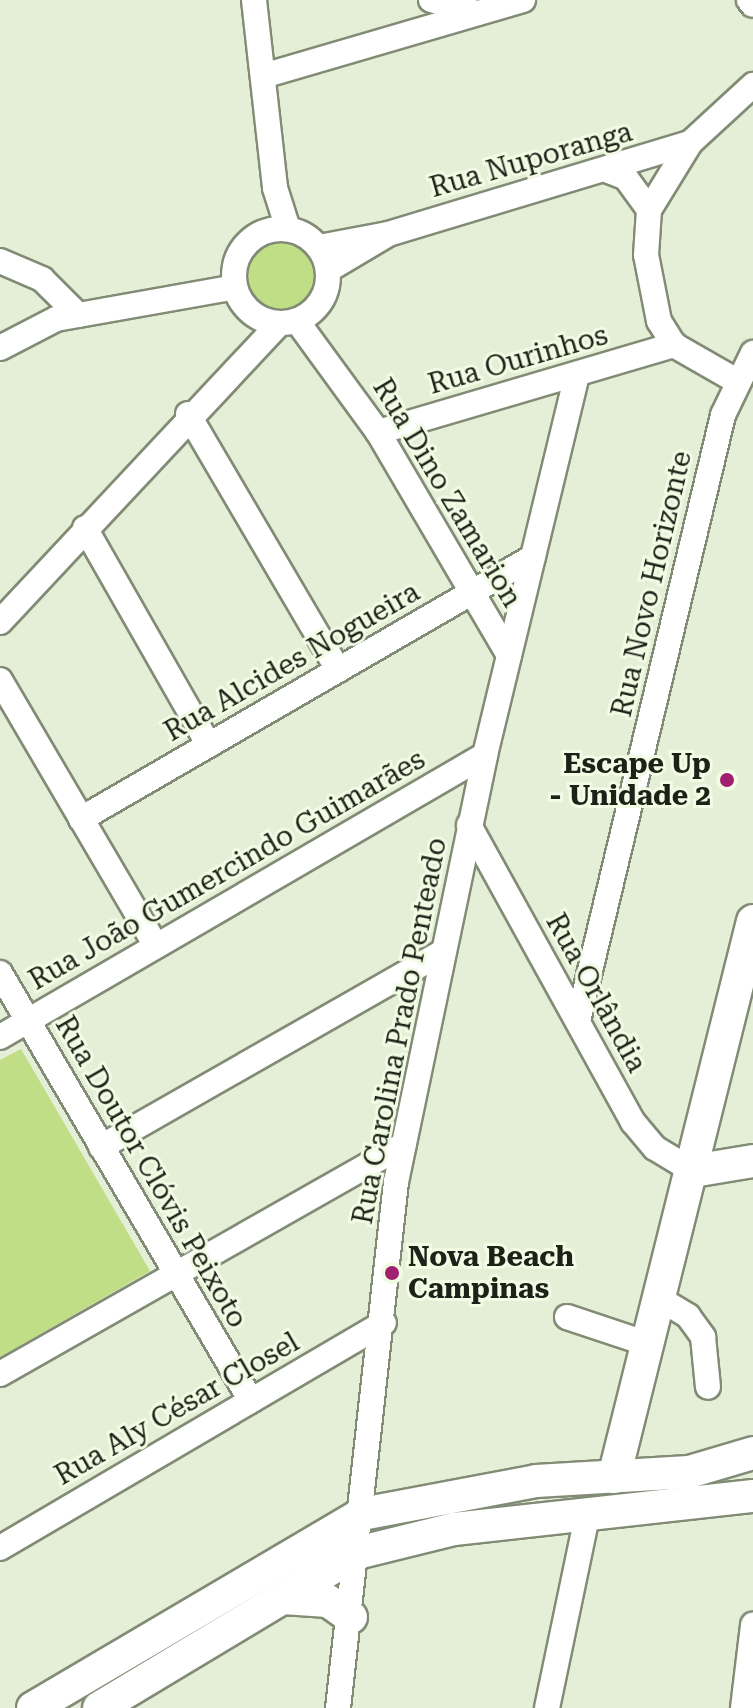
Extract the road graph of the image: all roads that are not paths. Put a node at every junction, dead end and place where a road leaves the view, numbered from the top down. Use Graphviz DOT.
graph roads {
  1 [pos="254,0"];
  2 [pos="431,0"];
  3 [pos="523,0"];
  4 [pos="749,0"];
  5 [pos="753,5"];
  6 [pos="479,13"];
  7 [pos="263,76"];
  8 [pos="753,85"];
  9 [pos="690,143"];
  10 [pos="609,171"];
  11 [pos="649,210"];
  12 [pos="278,230"];
  13 [pos="324,258"];
  14 [pos="0,261"];
  15 [pos="235,287"];
  16 [pos="323,300"];
  17 [pos="250,312"];
  18 [pos="78,315"];
  19 [pos="288,322"];
  20 [pos="674,345"];
  21 [pos="0,348"];
  22 [pos="753,353"];
  23 [pos="332,363"];
  24 [pos="234,366"];
  25 [pos="577,374"];
  26 [pos="735,380"];
  27 [pos="188,414"];
  28 [pos="378,432"];
  29 [pos="85,528"];
  30 [pos="533,557"];
  31 [pos="472,593"];
  32 [pos="0,622"];
  33 [pos="509,655"];
  34 [pos="338,670"];
  35 [pos="0,680"];
  36 [pos="209,745"];
  37 [pos="485,755"];
  38 [pos="81,819"];
  39 [pos="469,825"];
  40 [pos="753,921"];
  41 [pos="156,946"];
  42 [pos="441,953"];
  43 [pos="0,973"];
  44 [pos="28,1021"];
  45 [pos="578,1021"];
  46 [pos="0,1037"];
  47 [pos="403,1145"];
  48 [pos="101,1147"];
  49 [pos="753,1161"];
  50 [pos="693,1171"];
  51 [pos="175,1272"];
  52 [pos="660,1299"];
  53 [pos="567,1317"];
  54 [pos="384,1323"];
  55 [pos="648,1344"];
  56 [pos="0,1374"];
  57 [pos="708,1387"];
  58 [pos="251,1401"];
  59 [pos="749,1455"];
  60 [pos="614,1477"];
  61 [pos="449,1492"];
  62 [pos="753,1495"];
  63 [pos="362,1514"];
  64 [pos="587,1516"];
  65 [pos="454,1529"];
  66 [pos="0,1548"];
  67 [pos="357,1553"];
  68 [pos="283,1598"];
  69 [pos="351,1617"];
  70 [pos="753,1625"];
  71 [pos="33,1708"];
  72 [pos="99,1708"];
  73 [pos="338,1708"];
  74 [pos="547,1708"];
  75 [pos="743,1708"];
  1 -- 7 [label="street"];
  2 -- 6 [label="street"];
  3 -- 6 [label="street"];
  4 -- 5 [label="street"];
  6 -- 7 [label="street"];
  7 -- 12 [label="street"];
  8 -- 9 [label="street"];
  9 -- 10 [label="street, Rua Nuporanga"];
  9 -- 11 [label="street"];
  10 -- 11 [label="street"];
  10 -- 13 [label="street, Rua Nuporanga"];
  11 -- 20 [label="street"];
  12 -- 13 [label="street"];
  12 -- 15 [label="street"];
  13 -- 16 [label="street"];
  14 -- 18 [label="street"];
  15 -- 17 [label="street"];
  15 -- 18 [label="street"];
  16 -- 19 [label="street"];
  16 -- 23 [label="street, Rua Dino Zamarion"];
  17 -- 19 [label="street"];
  17 -- 24 [label="street"];
  18 -- 21 [label="street"];
  19 -- 23 [label="street, Rua Dino Zamarion"];
  19 -- 24 [label="street"];
  20 -- 25 [label="street, Rua Ourinhos"];
  20 -- 26 [label="street"];
  22 -- 26 [label="street, Rua Novo Horizonte"];
  23 -- 28 [label="street, Rua Dino Zamarion"];
  24 -- 27 [label="street"];
  25 -- 28 [label="street, Rua Ourinhos"];
  25 -- 30 [label="street, Rua Carolina Prado Penteado"];
  26 -- 45 [label="street, Rua Novo Horizonte"];
  27 -- 29 [label="street"];
  27 -- 34 [label="street"];
  28 -- 31 [label="street, Rua Dino Zamarion"];
  29 -- 32 [label="street"];
  29 -- 36 [label="street"];
  30 -- 31 [label="street, Rua Alcides Nogueira"];
  30 -- 33 [label="street, Rua Carolina Prado Penteado"];
  31 -- 33 [label="street, Rua Dino Zamarion"];
  31 -- 34 [label="street, Rua Alcides Nogueira"];
  33 -- 37 [label="street, Rua Carolina Prado Penteado"];
  34 -- 36 [label="street, Rua Alcides Nogueira"];
  35 -- 38 [label="street"];
  36 -- 38 [label="street, Rua Alcides Nogueira"];
  37 -- 39 [label="street, Rua Carolina Prado Penteado"];
  37 -- 41 [label="street, Rua João Gumercindo Guimarães"];
  38 -- 41 [label="street"];
  39 -- 42 [label="street, Rua Carolina Prado Penteado"];
  39 -- 45 [label="street, Rua Orlândia"];
  40 -- 50 [label="main road"];
  41 -- 44 [label="street, Rua João Gumercindo Guimarães"];
  42 -- 47 [label="street, Rua Carolina Prado Penteado"];
  42 -- 48 [label="street"];
  43 -- 44 [label="street, Rua Doutor Clóvis Peixoto"];
  44 -- 46 [label="street, Rua João Gumercindo Guimarães"];
  44 -- 48 [label="street, Rua Doutor Clóvis Peixoto"];
  45 -- 50 [label="street, Rua Orlândia"];
  47 -- 51 [label="street"];
  47 -- 54 [label="street, Rua Carolina Prado Penteado"];
  48 -- 51 [label="street, Rua Doutor Clóvis Peixoto"];
  49 -- 50 [label="main road"];
  50 -- 52 [label="main road"];
  51 -- 56 [label="street"];
  51 -- 58 [label="street, Rua Doutor Clóvis Peixoto"];
  52 -- 55 [label="main road"];
  52 -- 57 [label="street"];
  53 -- 55 [label="street"];
  54 -- 58 [label="street, Rua Aly César Closel"];
  54 -- 63 [label="street, Rua Carolina Prado Penteado"];
  55 -- 60 [label="main road"];
  58 -- 66 [label="street, Rua Aly César Closel"];
  59 -- 60 [label="main road"];
  59 -- 62 [label="main road"];
  60 -- 61 [label="main road"];
  61 -- 63 [label="main road"];
  61 -- 65 [label="main road"];
  62 -- 64 [label="main road"];
  63 -- 67 [label="street, Rua Carolina Prado Penteado"];
  63 -- 71 [label="main road"];
  64 -- 65 [label="main road"];
  64 -- 74 [label="street"];
  65 -- 67 [label="main road"];
  67 -- 68 [label="main road"];
  67 -- 69 [label="street, Rua Carolina Prado Penteado"];
  68 -- 69 [label="main road"];
  68 -- 72 [label="main road"];
  69 -- 73 [label="street, Rua Carolina Prado Penteado"];
  70 -- 75 [label="street"];
}
